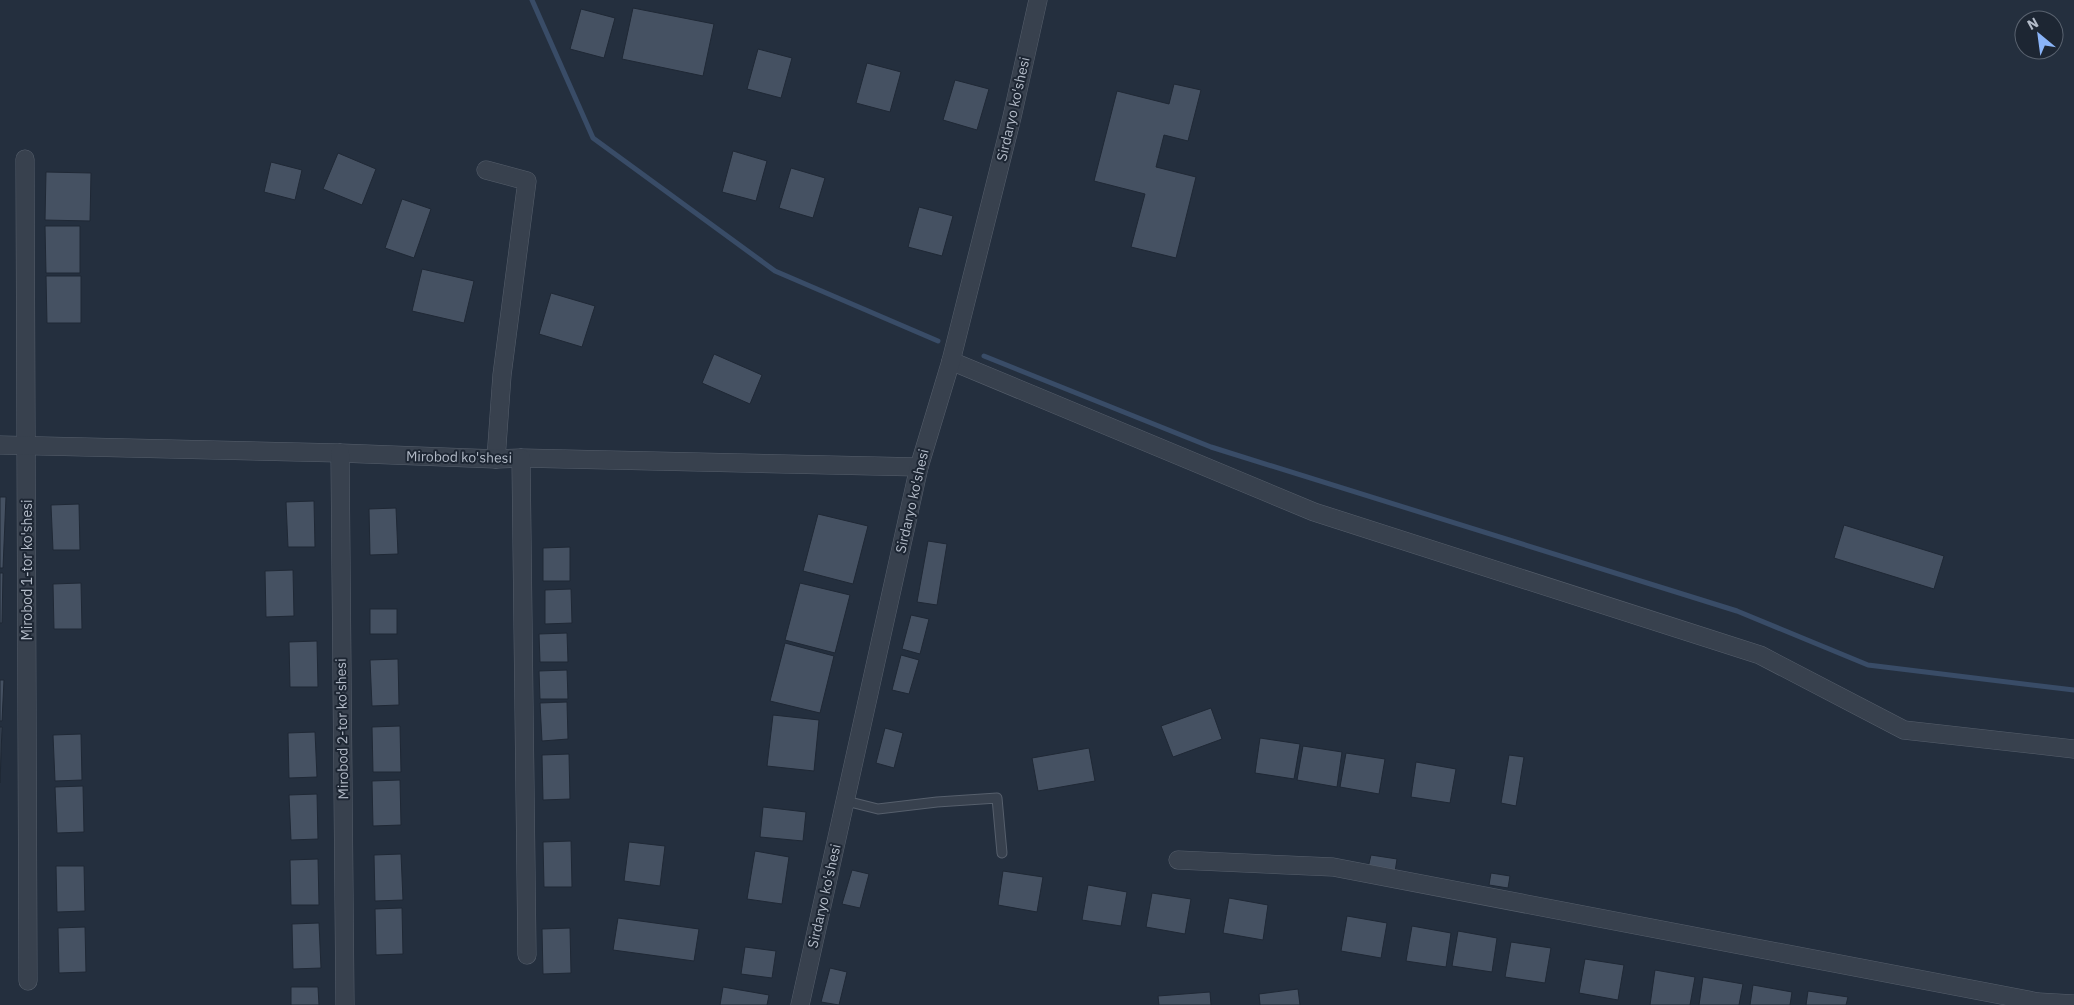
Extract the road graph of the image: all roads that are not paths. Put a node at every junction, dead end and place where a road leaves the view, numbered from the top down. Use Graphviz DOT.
graph roads {
  1 [pos="1038,0"];
  2 [pos="25,159"];
  3 [pos="486,170"];
  4 [pos="951,361"];
  5 [pos="0,445"];
  6 [pos="27,447"];
  7 [pos="340,453"];
  8 [pos="521,458"];
  9 [pos="496,459"];
  10 [pos="919,467"];
  11 [pos="2074,749"];
  12 [pos="846,800"];
  13 [pos="1002,853"];
  14 [pos="1178,860"];
  15 [pos="527,954"];
  16 [pos="28,981"];
  17 [pos="2074,1004"];
  18 [pos="345,1005"];
  19 [pos="800,1005"];
  1 -- 4 [label="street, Sirdaryo ko'shesi"];
  2 -- 6 [label="street, Mirobod 1-tor ko'shesi"];
  3 -- 9 [label="street"];
  4 -- 10 [label="street, Sirdaryo ko'shesi"];
  4 -- 11 [label="street"];
  5 -- 6 [label="street, Mirobod ko'shesi"];
  6 -- 7 [label="street, Mirobod ko'shesi"];
  6 -- 16 [label="street, Mirobod 1-tor ko'shesi"];
  7 -- 9 [label="street, Mirobod ko'shesi"];
  7 -- 18 [label="street, Mirobod 2-tor ko'shesi"];
  8 -- 9 [label="street, Mirobod ko'shesi"];
  8 -- 10 [label="street, Mirobod ko'shesi"];
  8 -- 15 [label="street"];
  10 -- 12 [label="street, Sirdaryo ko'shesi"];
  12 -- 13 [label="lane"];
  12 -- 19 [label="street, Sirdaryo ko'shesi"];
  14 -- 17 [label="street"];
}
